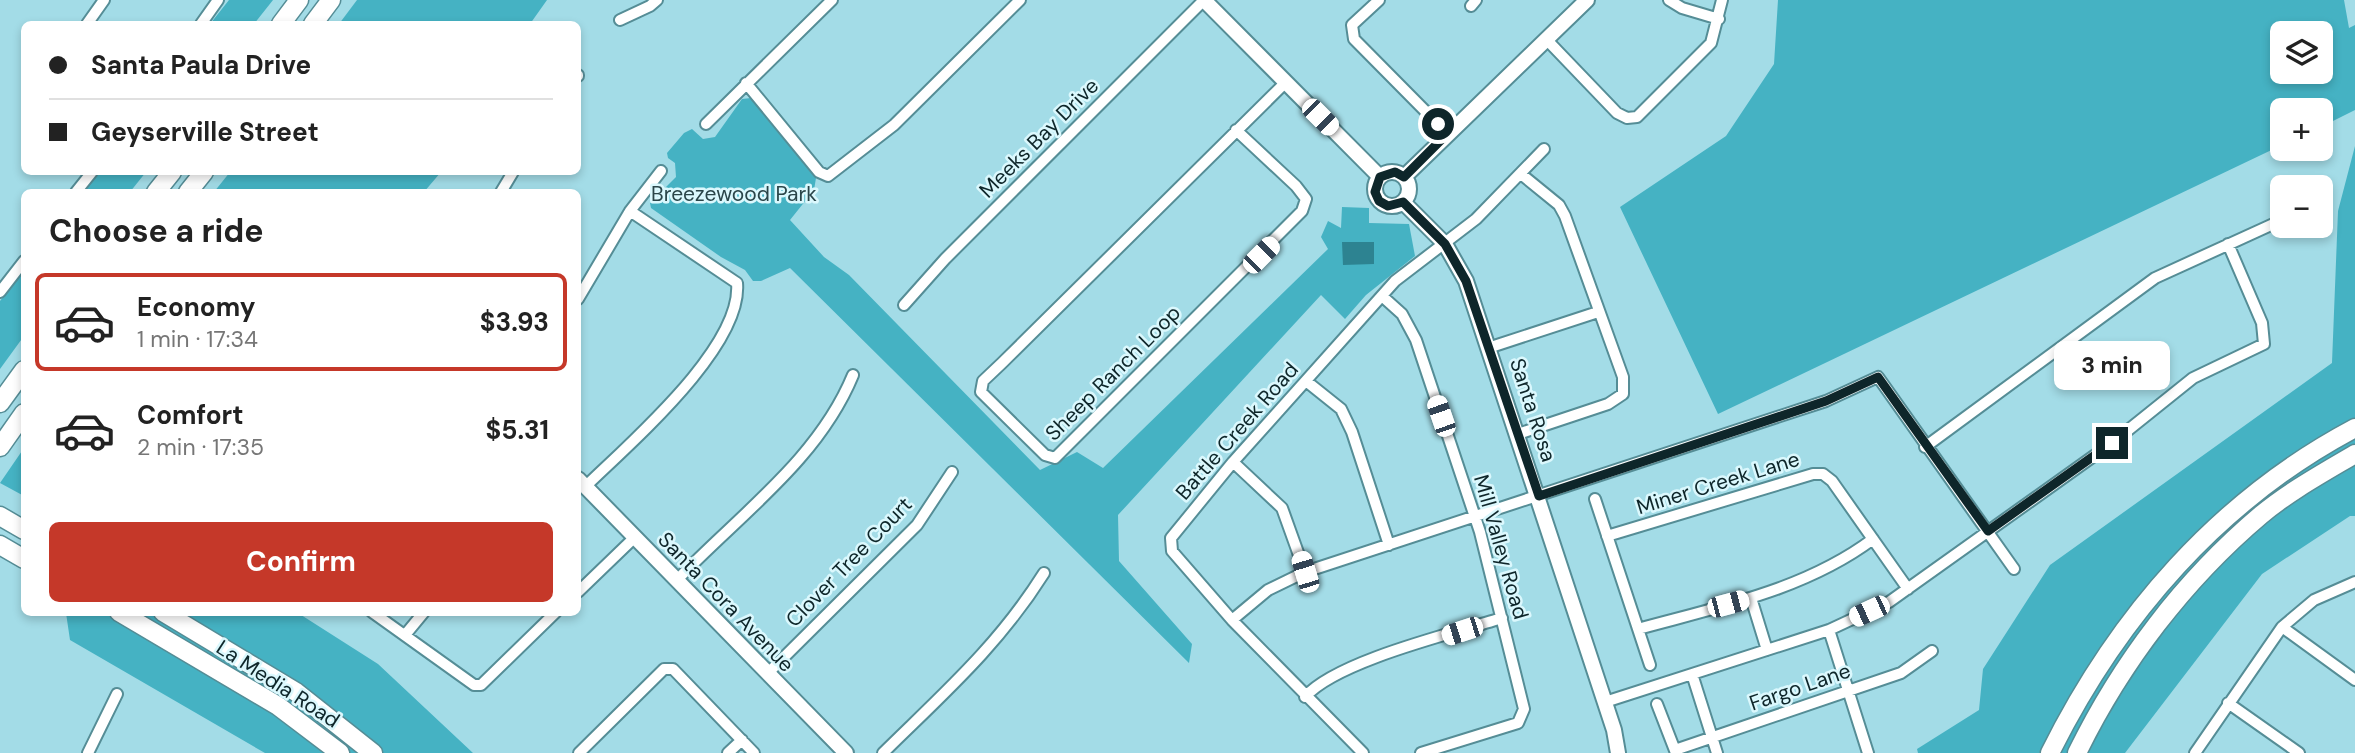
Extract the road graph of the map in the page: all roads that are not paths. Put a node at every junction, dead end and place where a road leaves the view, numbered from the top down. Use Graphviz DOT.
graph roads {
  1 [pos="104,0"];
  2 [pos="218,0"];
  3 [pos="299,0"];
  4 [pos="331,0"];
  5 [pos="657,0"];
  6 [pos="832,0"];
  7 [pos="1020,0"];
  8 [pos="1204,0"];
  9 [pos="1379,0"];
  10 [pos="1587,0"];
  11 [pos="1669,0"];
  12 [pos="1722,0"];
  13 [pos="1719,19"];
  14 [pos="620,20"];
  15 [pos="89,21"];
  16 [pos="203,21"];
  17 [pos="283,21"];
  18 [pos="315,21"];
  19 [pos="1547,40"];
  20 [pos="1286,82"];
  21 [pos="746,83"];
  22 [pos="706,124"];
  23 [pos="1236,130"];
  24 [pos="1447,134"];
  25 [pos="1544,149"];
  26 [pos="661,171"];
  27 [pos="1521,174"];
  28 [pos="90,175"];
  29 [pos="170,175"];
  30 [pos="202,175"];
  31 [pos="1380,177"];
  32 [pos="1404,177"];
  33 [pos="78,189"];
  34 [pos="158,189"];
  35 [pos="190,189"];
  36 [pos="1403,202"];
  37 [pos="630,211"];
  38 [pos="2270,225"];
  39 [pos="1445,244"];
  40 [pos="2228,244"];
  41 [pos="21,265"];
  42 [pos="0,292"];
  43 [pos="581,294"];
  44 [pos="1382,296"];
  45 [pos="904,305"];
  46 [pos="1598,312"];
  47 [pos="1490,348"];
  48 [pos="21,374"];
  49 [pos="853,375"];
  50 [pos="1307,381"];
  51 [pos="0,403"];
  52 [pos="21,417"];
  53 [pos="2355,428"];
  54 [pos="1518,434"];
  55 [pos="0,447"];
  56 [pos="1925,447"];
  57 [pos="2355,454"];
  58 [pos="1233,462"];
  59 [pos="952,472"];
  60 [pos="581,483"];
  61 [pos="1539,496"];
  62 [pos="1595,499"];
  63 [pos="0,516"];
  64 [pos="1475,516"];
  65 [pos="21,528"];
  66 [pos="1988,531"];
  67 [pos="1607,536"];
  68 [pos="634,538"];
  69 [pos="1873,539"];
  70 [pos="0,545"];
  71 [pos="1389,545"];
  72 [pos="21,557"];
  73 [pos="2014,569"];
  74 [pos="1305,572"];
  75 [pos="1044,573"];
  76 [pos="677,580"];
  77 [pos="2355,582"];
  78 [pos="581,589"];
  79 [pos="1908,589"];
  80 [pos="1751,598"];
  81 [pos="126,616"];
  82 [pos="170,616"];
  83 [pos="378,616"];
  84 [pos="421,616"];
  85 [pos="552,616"];
  86 [pos="1502,618"];
  87 [pos="1232,620"];
  88 [pos="2281,627"];
  89 [pos="1638,629"];
  90 [pos="1829,630"];
  91 [pos="405,635"];
  92 [pos="1768,650"];
  93 [pos="1933,651"];
  94 [pos="1650,666"];
  95 [pos="767,674"];
  96 [pos="1692,674"];
  97 [pos="2355,680"];
  98 [pos="1849,691"];
  99 [pos="117,694"];
  100 [pos="1306,697"];
  101 [pos="1605,702"];
  102 [pos="2228,703"];
  103 [pos="1657,705"];
  104 [pos="1614,730"];
  105 [pos="1712,737"];
  106 [pos="741,740"];
  107 [pos="1676,752"];
  108 [pos="88,753"];
  109 [pos="340,753"];
  110 [pos="373,753"];
  111 [pos="579,753"];
  112 [pos="728,753"];
  113 [pos="754,753"];
  114 [pos="846,753"];
  115 [pos="883,753"];
  116 [pos="1363,753"];
  117 [pos="1422,753"];
  118 [pos="1618,753"];
  119 [pos="1629,753"];
  120 [pos="1717,753"];
  121 [pos="1868,753"];
  122 [pos="2050,753"];
  123 [pos="2077,753"];
  124 [pos="2195,753"];
  125 [pos="2299,753"];
  1 -- 15 [label="street"];
  2 -- 16 [label="street"];
  3 -- 17 [label="main road"];
  4 -- 18 [label="main road"];
  5 -- 14 [label="street"];
  6 -- 21 [label="street"];
  7 -- 21 [label="street"];
  8 -- 20 [label="street"];
  8 -- 45 [label="street, Meeks Bay Drive"];
  9 -- 24 [label="street"];
  10 -- 19 [label="street"];
  11 -- 13 [label="street"];
  12 -- 13 [label="street"];
  13 -- 19 [label="street"];
  19 -- 24 [label="street"];
  20 -- 23 [label="street, Sheep Ranch Loop"];
  20 -- 31 [label="street"];
  21 -- 22 [label="street"];
  23 -- 23 [label="street, Sheep Ranch Loop"];
  24 -- 32 [label="street"];
  25 -- 27 [label="street, Battle Creek Road"];
  26 -- 37 [label="street"];
  27 -- 39 [label="street, Battle Creek Road"];
  27 -- 46 [label="street"];
  28 -- 33 [label="street"];
  29 -- 34 [label="main road"];
  30 -- 35 [label="main road"];
  31 -- 32 [label="street"];
  31 -- 36 [label="street"];
  32 -- 36 [label="street"];
  36 -- 39 [label="street, Santa Rosa"];
  37 -- 43 [label="street"];
  37 -- 60 [label="street"];
  38 -- 40 [label="street"];
  39 -- 44 [label="street, Battle Creek Road"];
  39 -- 47 [label="street, Santa Rosa"];
  40 -- 56 [label="street"];
  40 -- 66 [label="street"];
  41 -- 42 [label="street"];
  44 -- 50 [label="street, Battle Creek Road"];
  44 -- 64 [label="street, Mill Valley Road"];
  46 -- 47 [label="street"];
  46 -- 54 [label="street"];
  47 -- 54 [label="street, Santa Rosa"];
  48 -- 51 [label="main road"];
  49 -- 76 [label="street"];
  50 -- 58 [label="street, Battle Creek Road"];
  50 -- 71 [label="street"];
  52 -- 55 [label="main road"];
  53 -- 122 [label="main road"];
  54 -- 61 [label="street, Santa Rosa"];
  56 -- 61 [label="street"];
  56 -- 66 [label="street"];
  57 -- 123 [label="main road"];
  58 -- 74 [label="street"];
  58 -- 87 [label="street, Battle Creek Road"];
  59 -- 95 [label="street, Clover Tree Court"];
  60 -- 68 [label="street, Santa Cora Avenue"];
  61 -- 64 [label="street"];
  61 -- 101 [label="street, Santa Rosa"];
  62 -- 67 [label="street"];
  63 -- 65 [label="main road"];
  64 -- 71 [label="street"];
  64 -- 86 [label="street, Mill Valley Road"];
  66 -- 73 [label="street"];
  66 -- 79 [label="street"];
  67 -- 69 [label="street, Miner Creek Lane"];
  67 -- 89 [label="street"];
  68 -- 76 [label="street, Santa Cora Avenue"];
  68 -- 78 [label="street"];
  69 -- 79 [label="street, Miner Creek Lane"];
  69 -- 80 [label="street"];
  70 -- 72 [label="main road"];
  71 -- 74 [label="street"];
  74 -- 87 [label="street"];
  75 -- 115 [label="street"];
  76 -- 95 [label="street, Santa Cora Avenue"];
  77 -- 88 [label="street"];
  79 -- 90 [label="street"];
  80 -- 89 [label="street"];
  80 -- 92 [label="street"];
  81 -- 109 [label="main road, La Media Road"];
  82 -- 110 [label="main road, La Media Road"];
  83 -- 91 [label="street"];
  84 -- 91 [label="street"];
  85 -- 91 [label="street"];
  86 -- 100 [label="street"];
  86 -- 117 [label="street, Mill Valley Road"];
  87 -- 100 [label="street, Battle Creek Road"];
  88 -- 97 [label="street"];
  88 -- 102 [label="street"];
  89 -- 94 [label="street"];
  90 -- 92 [label="street"];
  90 -- 98 [label="street"];
  92 -- 96 [label="street"];
  93 -- 98 [label="street, Fargo Lane"];
  95 -- 114 [label="street, Santa Cora Avenue"];
  96 -- 101 [label="street"];
  96 -- 105 [label="street"];
  98 -- 105 [label="street, Fargo Lane"];
  98 -- 121 [label="street"];
  99 -- 108 [label="street"];
  100 -- 116 [label="street, Battle Creek Road"];
  101 -- 104 [label="street, Santa Rosa"];
  102 -- 124 [label="street"];
  102 -- 125 [label="street"];
  103 -- 107 [label="street"];
  104 -- 118 [label="street, Santa Rosa"];
  104 -- 119 [label="street, Santa Rosa"];
  105 -- 107 [label="street, Fargo Lane"];
  105 -- 120 [label="street"];
  106 -- 111 [label="street"];
  106 -- 112 [label="street"];
  106 -- 113 [label="street"];
}
